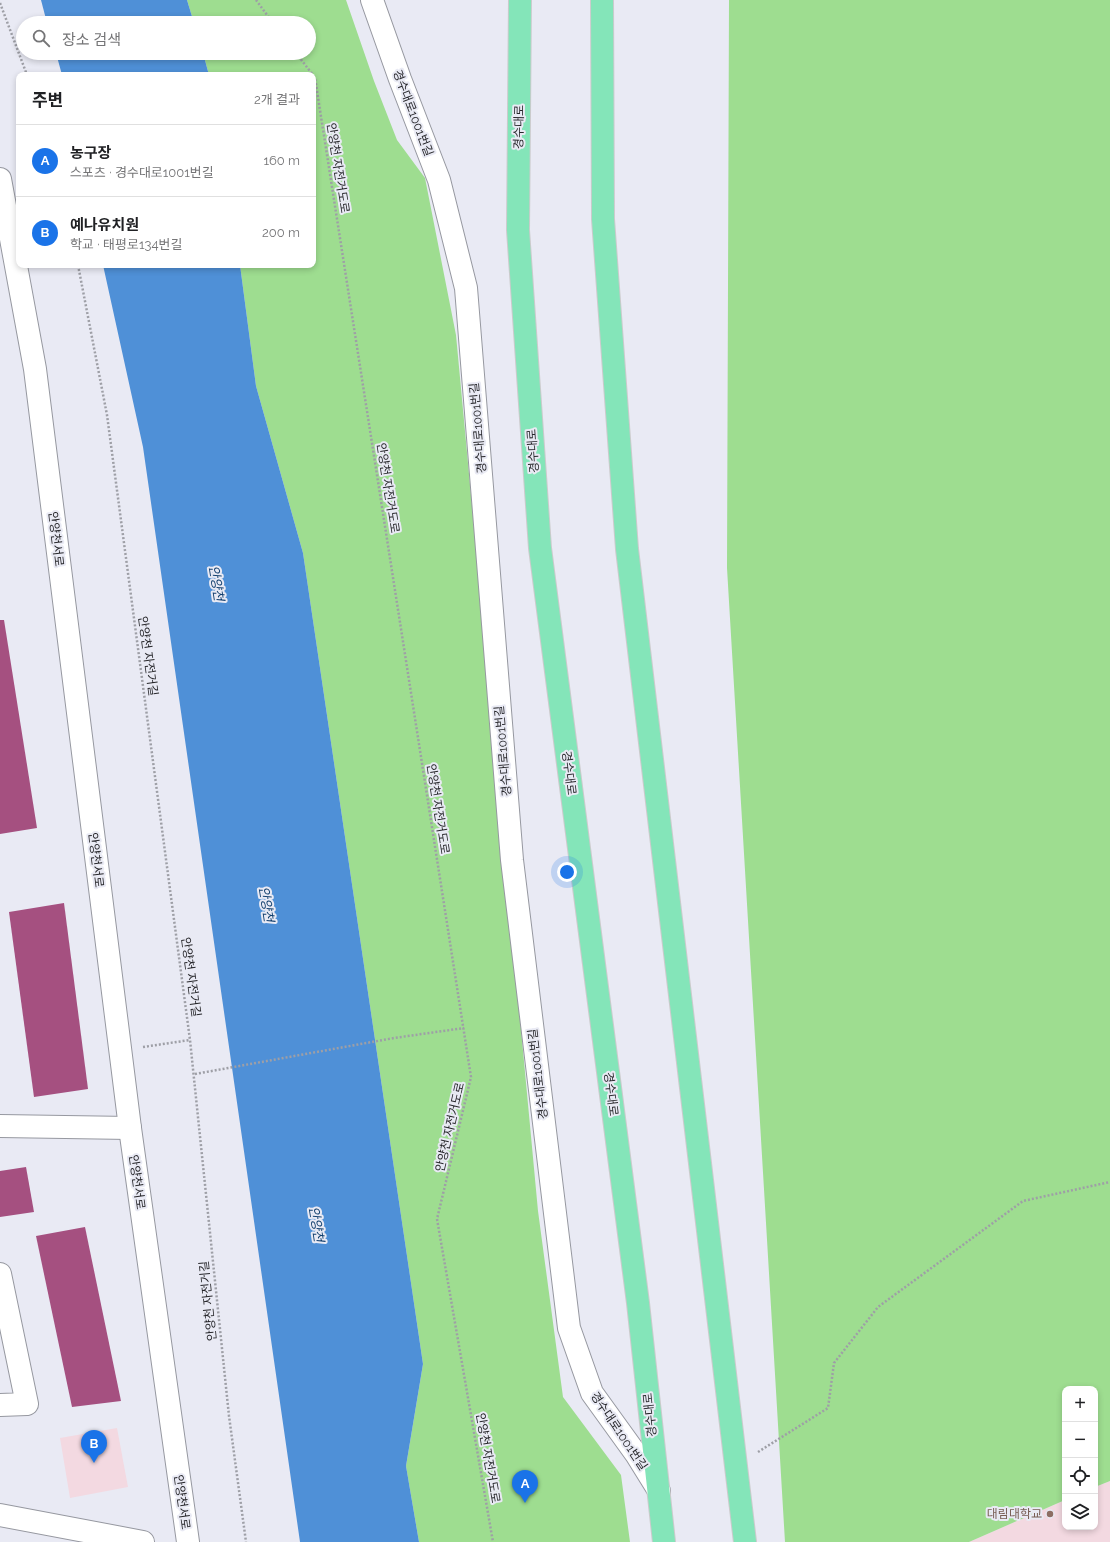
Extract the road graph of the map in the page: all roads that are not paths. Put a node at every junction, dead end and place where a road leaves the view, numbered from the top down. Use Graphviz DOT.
graph roads {
  1 [pos="372,0"];
  2 [pos="520,0"];
  3 [pos="602,0"];
  4 [pos="0,179"];
  5 [pos="16,263"];
  6 [pos="17,268"];
  7 [pos="0,1126"];
  8 [pos="130,1128"];
  9 [pos="0,1274"];
  10 [pos="0,1405"];
  11 [pos="659,1491"];
  12 [pos="0,1515"];
  13 [pos="143,1542"];
  14 [pos="188,1542"];
  15 [pos="664,1542"];
  16 [pos="745,1542"];
  1 -- 11 [label="street, 경수대로1001번길"];
  2 -- 11 [label="main road, 경수대로"];
  3 -- 16 [label="main road"];
  4 -- 5 [label="street, 안양천서로"];
  6 -- 8 [label="street, 안양천서로"];
  7 -- 8 [label="street"];
  8 -- 14 [label="street, 안양천서로"];
  9 -- 10 [label="street"];
  11 -- 15 [label="main road, 경수대로"];
  12 -- 13 [label="street"];
}
